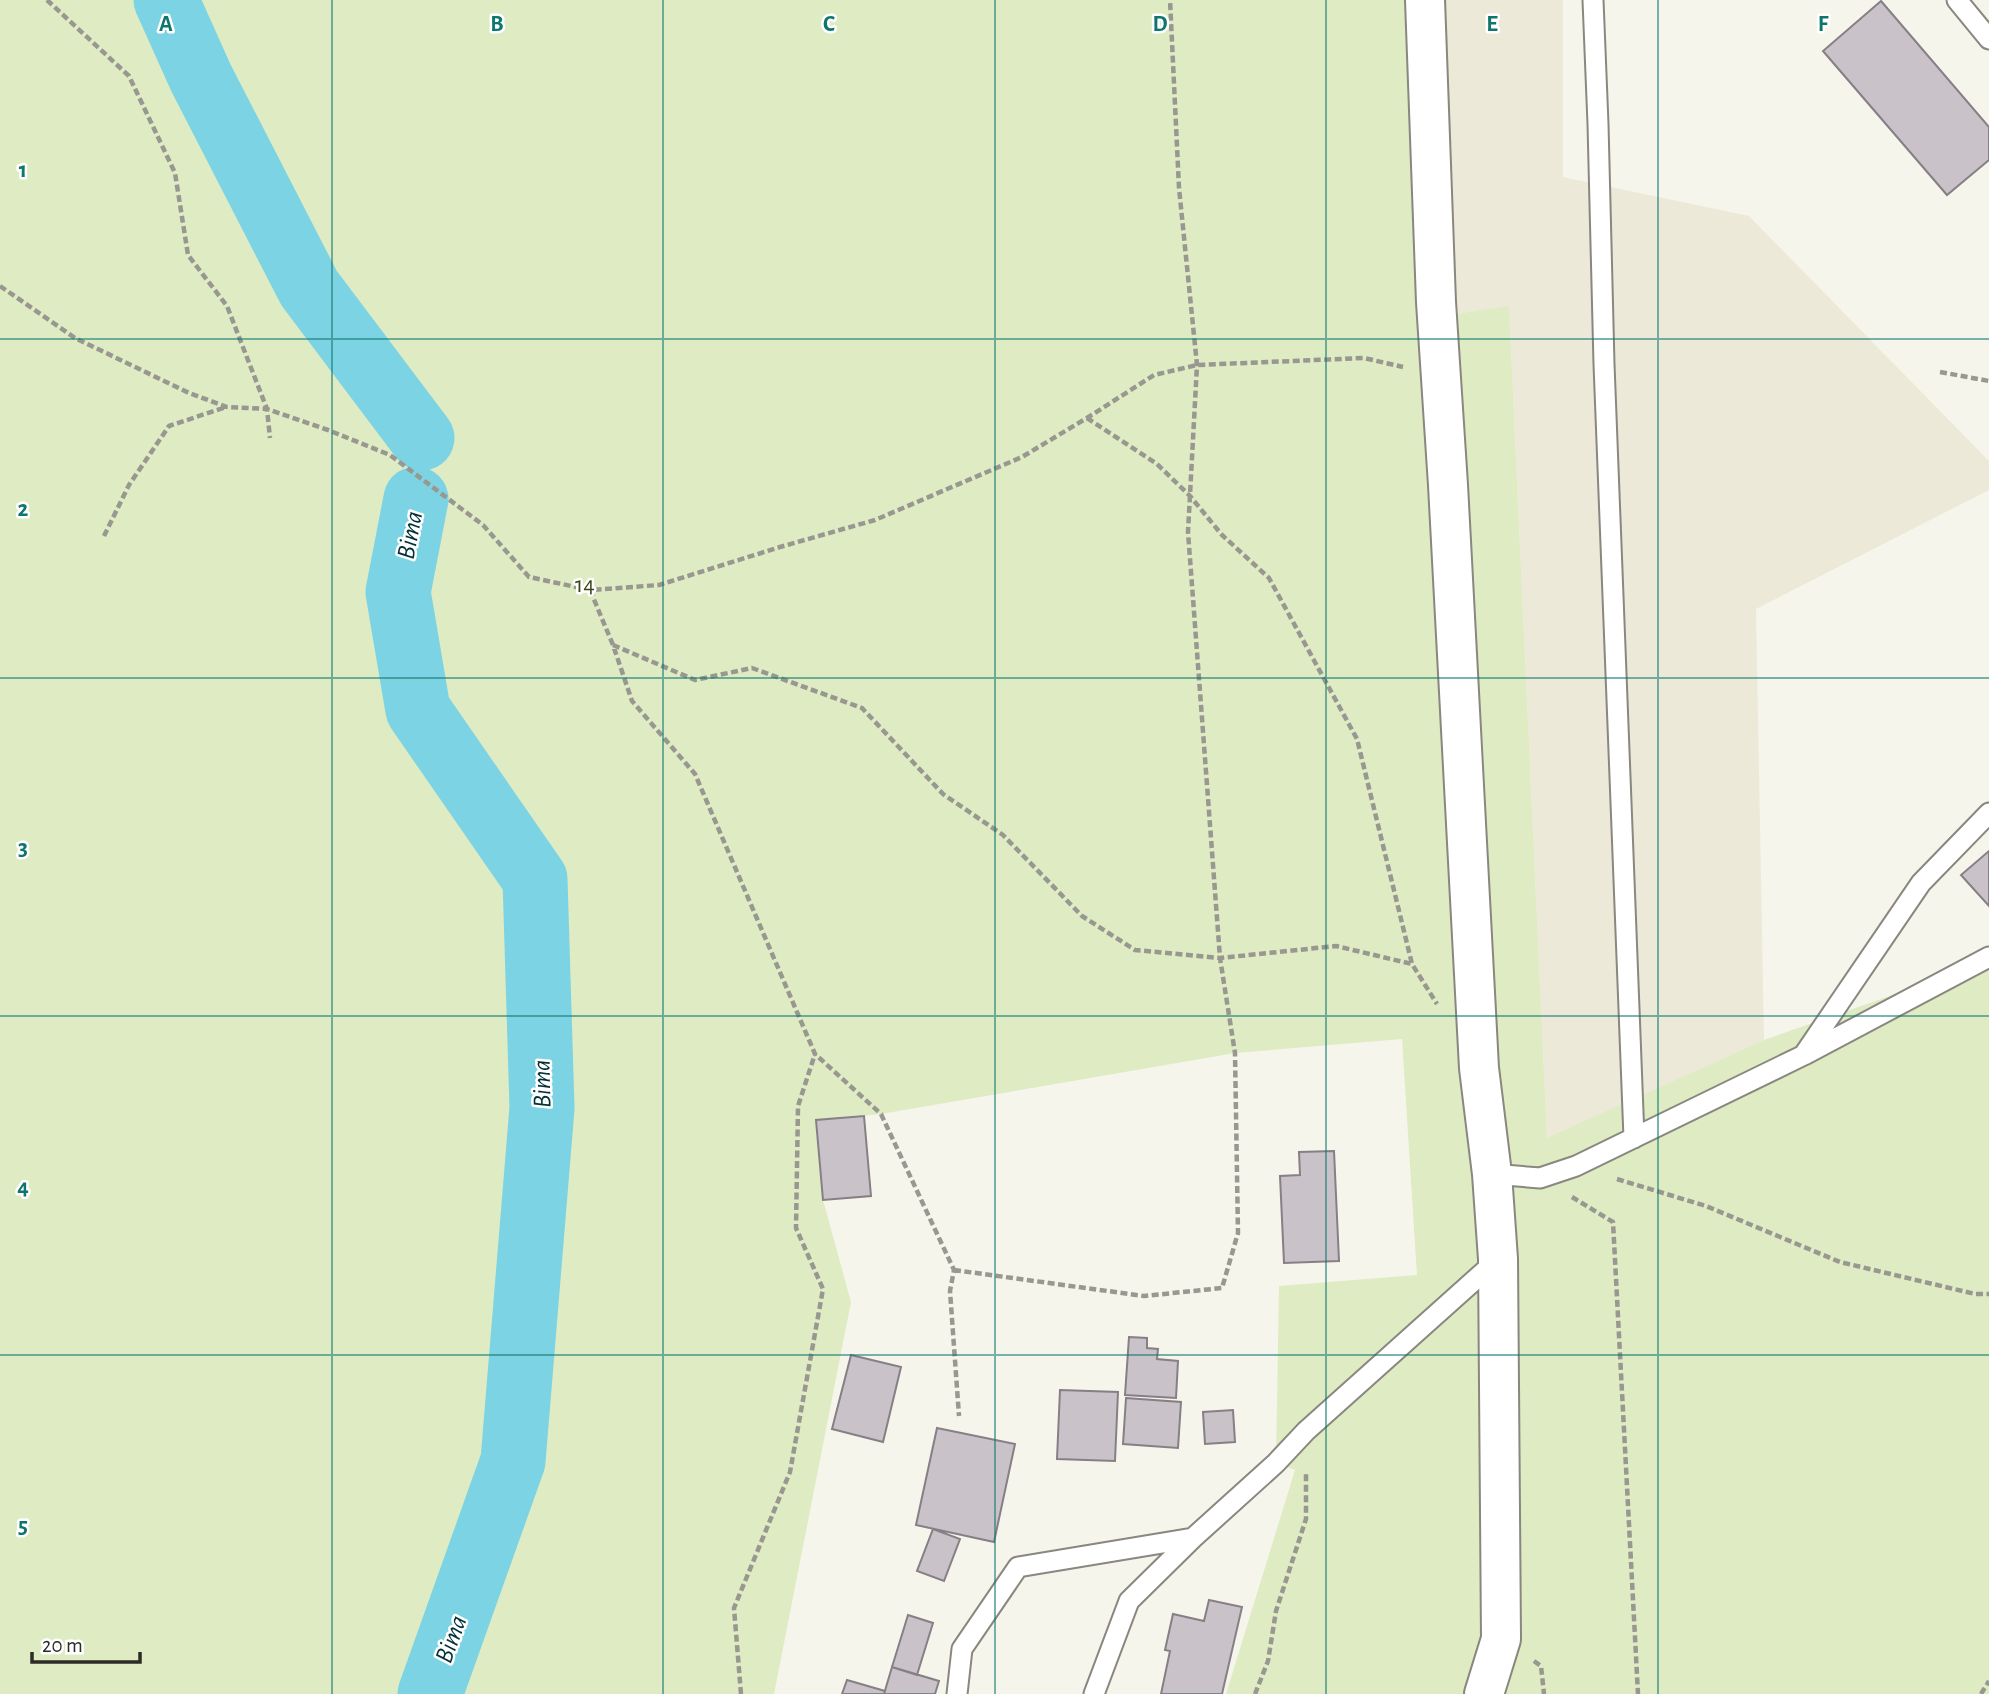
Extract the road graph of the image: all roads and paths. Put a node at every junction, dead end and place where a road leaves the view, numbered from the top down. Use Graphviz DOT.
graph roads {
  1 [pos="47,0"];
  2 [pos="1170,0"];
  3 [pos="1425,0"];
  4 [pos="1594,0"];
  5 [pos="1957,0"];
  6 [pos="1989,39"];
  7 [pos="0,286"];
  8 [pos="1198,365"];
  9 [pos="1940,372"];
  10 [pos="1441,376"];
  11 [pos="1989,381"];
  12 [pos="226,407"];
  13 [pos="267,408"];
  14 [pos="1087,418"];
  15 [pos="270,438"];
  16 [pos="1191,496"];
  17 [pos="104,536"];
  18 [pos="590,590"];
  19 [pos="613,645"];
  20 [pos="1989,813"];
  21 [pos="1989,957"];
  22 [pos="1220,958"];
  23 [pos="1412,964"];
  24 [pos="1442,1010"];
  25 [pos="815,1054"];
  26 [pos="1804,1055"];
  27 [pos="1634,1138"];
  28 [pos="1576,1166"];
  29 [pos="1492,1174"];
  30 [pos="1540,1178"];
  31 [pos="1498,1259"];
  32 [pos="954,1270"];
  33 [pos="1989,1294"];
  34 [pos="959,1416"];
  35 [pos="1306,1431"];
  36 [pos="1193,1538"];
  37 [pos="1989,1681"];
  38 [pos="741,1694"];
  39 [pos="957,1694"];
  40 [pos="1094,1694"];
  41 [pos="1255,1694"];
  42 [pos="1484,1694"];
  43 [pos="1638,1694"];
  44 [pos="1980,1694"];
  1 -- 13 [label="path"];
  2 -- 8 [label="path"];
  3 -- 10 [label="street"];
  4 -- 27 [label="lane"];
  5 -- 6 [label="lane"];
  7 -- 12 [label="path"];
  8 -- 10 [label="path"];
  8 -- 14 [label="path"];
  8 -- 16 [label="path"];
  9 -- 11 [label="path"];
  10 -- 29 [label="street"];
  12 -- 13 [label="path"];
  12 -- 17 [label="path"];
  13 -- 15 [label="path"];
  13 -- 18 [label="path"];
  14 -- 16 [label="path"];
  14 -- 18 [label="path"];
  16 -- 22 [label="path"];
  16 -- 23 [label="path"];
  18 -- 19 [label="path"];
  19 -- 22 [label="path"];
  19 -- 25 [label="path"];
  20 -- 26 [label="lane"];
  21 -- 26 [label="lane"];
  22 -- 23 [label="path"];
  22 -- 32 [label="path"];
  23 -- 24 [label="path"];
  25 -- 32 [label="path"];
  25 -- 38 [label="path"];
  26 -- 27 [label="lane"];
  27 -- 28 [label="lane"];
  28 -- 30 [label="lane"];
  28 -- 33 [label="path"];
  29 -- 30 [label="lane"];
  29 -- 31 [label="street"];
  30 -- 43 [label="path"];
  31 -- 35 [label="lane"];
  31 -- 42 [label="street"];
  32 -- 34 [label="path"];
  35 -- 36 [label="lane"];
  35 -- 41 [label="path"];
  36 -- 39 [label="lane"];
  36 -- 40 [label="lane"];
  37 -- 44 [label="path"];
}
